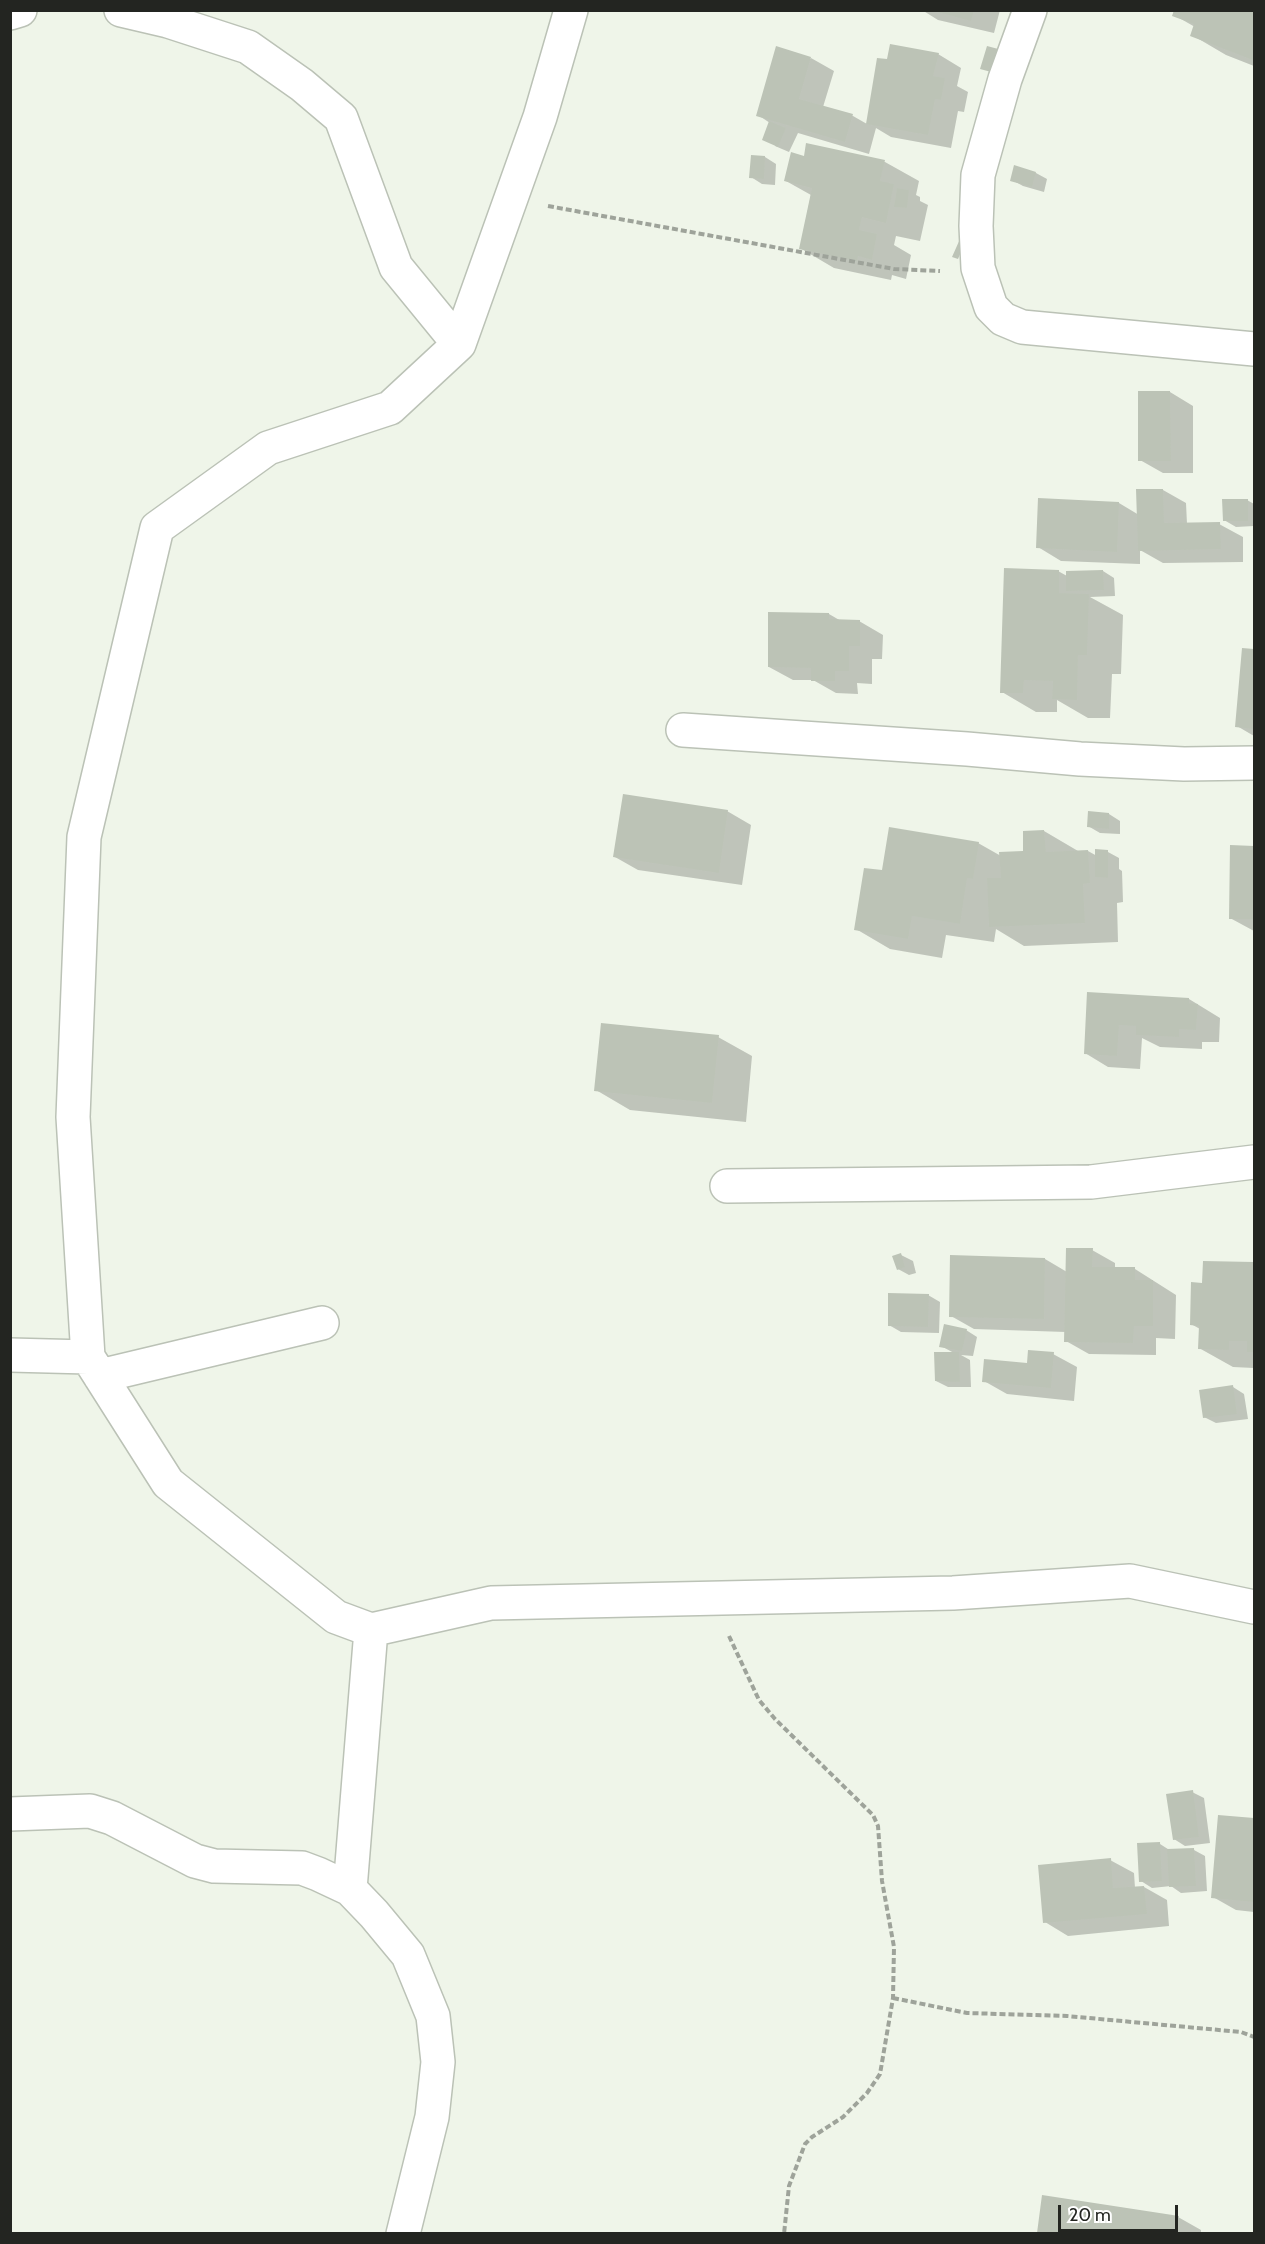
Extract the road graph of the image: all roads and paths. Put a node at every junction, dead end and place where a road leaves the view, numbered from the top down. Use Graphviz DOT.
graph roads {
  1 [pos="20,10"];
  2 [pos="121,10"];
  3 [pos="570,10"];
  4 [pos="1030,10"];
  5 [pos="10,13"];
  6 [pos="512,200"];
  7 [pos="978,268"];
  8 [pos="459,344"];
  9 [pos="1254,349"];
  10 [pos="683,730"];
  11 [pos="1254,764"];
  12 [pos="1254,1162"];
  13 [pos="727,1185"];
  14 [pos="322,1323"];
  15 [pos="10,1355"];
  16 [pos="94,1366"];
  17 [pos="711,1598"];
  18 [pos="1254,1607"];
  19 [pos="371,1630"];
  20 [pos="10,1814"];
  21 [pos="350,1889"];
  22 [pos="893,1998"];
  23 [pos="1254,2037"];
  24 [pos="403,2234"];
  25 [pos="784,2234"];
  1 -- 5 [label="street"];
  2 -- 8 [label="street"];
  3 -- 6 [label="street"];
  4 -- 7 [label="street"];
  6 -- 7 [label="path"];
  6 -- 8 [label="street"];
  7 -- 9 [label="street"];
  8 -- 16 [label="street"];
  10 -- 11 [label="street"];
  12 -- 13 [label="street"];
  14 -- 16 [label="street"];
  15 -- 16 [label="street"];
  16 -- 19 [label="street"];
  17 -- 18 [label="street"];
  17 -- 19 [label="street"];
  17 -- 22 [label="path"];
  19 -- 21 [label="street"];
  20 -- 21 [label="street"];
  21 -- 24 [label="street"];
  22 -- 23 [label="path"];
  22 -- 25 [label="path"];
}
